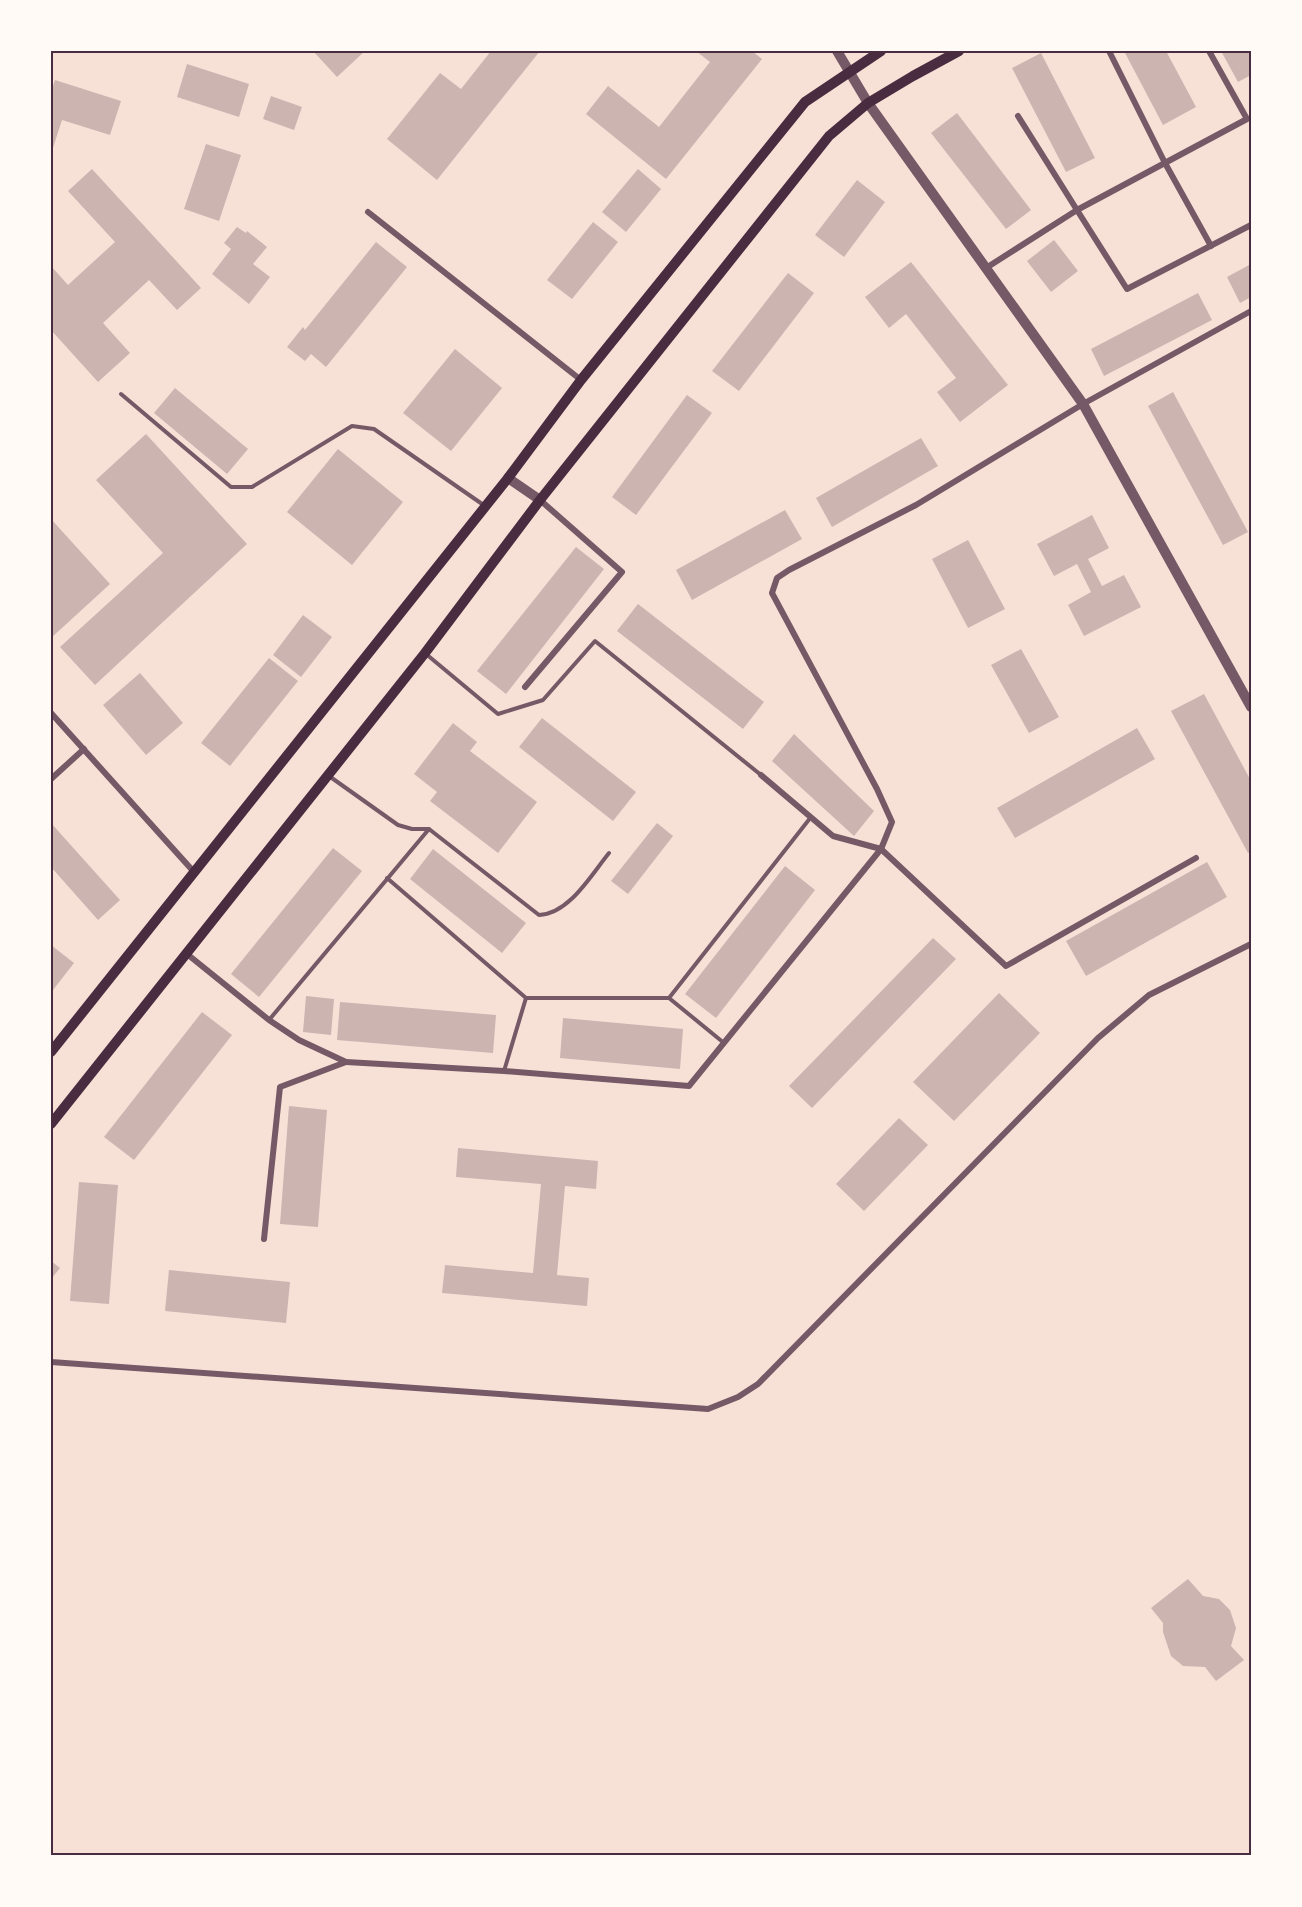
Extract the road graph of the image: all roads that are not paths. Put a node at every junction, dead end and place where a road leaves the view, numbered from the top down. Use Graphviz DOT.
graph roads {
  1 [pos="837,51"];
  2 [pos="881,51"];
  3 [pos="959,51"];
  4 [pos="1109,51"];
  5 [pos="1209,51"];
  6 [pos="848,72"];
  7 [pos="868,103"];
  8 [pos="1018,116"];
  9 [pos="1165,163"];
  10 [pos="1077,210"];
  11 [pos="368,212"];
  12 [pos="1251,225"];
  13 [pos="1211,246"];
  14 [pos="986,268"];
  15 [pos="1251,311"];
  16 [pos="581,380"];
  17 [pos="121,394"];
  18 [pos="1083,404"];
  19 [pos="508,478"];
  20 [pos="540,500"];
  21 [pos="485,507"];
  22 [pos="425,653"];
  23 [pos="525,687"];
  24 [pos="1251,707"];
  25 [pos="51,713"];
  26 [pos="84,749"];
  27 [pos="761,775"];
  28 [pos="329,776"];
  29 [pos="51,779"];
  30 [pos="811,817"];
  31 [pos="429,829"];
  32 [pos="881,849"];
  33 [pos="609,853"];
  34 [pos="1196,858"];
  35 [pos="194,872"];
  36 [pos="387,878"];
  37 [pos="1251,944"];
  38 [pos="187,954"];
  39 [pos="526,998"];
  40 [pos="669,998"];
  41 [pos="269,1020"];
  42 [pos="724,1043"];
  43 [pos="51,1052"];
  44 [pos="346,1062"];
  45 [pos="504,1071"];
  46 [pos="51,1124"];
  47 [pos="264,1239"];
  48 [pos="51,1362"];
  1 -- 6 [label="street"];
  2 -- 6 [label="main road"];
  3 -- 7 [label="main road"];
  4 -- 9 [label="street"];
  5 -- 9 [label="street"];
  6 -- 7 [label="street"];
  6 -- 16 [label="main road"];
  7 -- 14 [label="street"];
  7 -- 20 [label="main road"];
  8 -- 10 [label="street"];
  9 -- 10 [label="street"];
  9 -- 13 [label="street"];
  10 -- 13 [label="street"];
  10 -- 14 [label="street"];
  11 -- 16 [label="street"];
  12 -- 13 [label="street"];
  14 -- 18 [label="street"];
  15 -- 18 [label="street"];
  16 -- 19 [label="main road"];
  17 -- 21 [label="lane"];
  18 -- 24 [label="street"];
  18 -- 32 [label="street"];
  19 -- 20 [label="street"];
  19 -- 21 [label="main road"];
  20 -- 22 [label="main road"];
  20 -- 23 [label="street"];
  21 -- 35 [label="main road"];
  22 -- 27 [label="lane"];
  22 -- 28 [label="main road"];
  25 -- 26 [label="street"];
  26 -- 29 [label="street"];
  26 -- 35 [label="street"];
  27 -- 30 [label="street"];
  28 -- 31 [label="lane"];
  28 -- 38 [label="main road"];
  30 -- 32 [label="street"];
  30 -- 40 [label="lane"];
  31 -- 33 [label="lane"];
  31 -- 36 [label="lane"];
  32 -- 34 [label="street"];
  32 -- 42 [label="street"];
  35 -- 43 [label="main road"];
  36 -- 39 [label="lane"];
  36 -- 41 [label="lane"];
  37 -- 48 [label="street"];
  38 -- 41 [label="street"];
  38 -- 46 [label="main road"];
  39 -- 40 [label="lane"];
  39 -- 45 [label="lane"];
  40 -- 42 [label="lane"];
  41 -- 44 [label="street"];
  42 -- 45 [label="street"];
  44 -- 45 [label="street"];
  44 -- 47 [label="street"];
}
